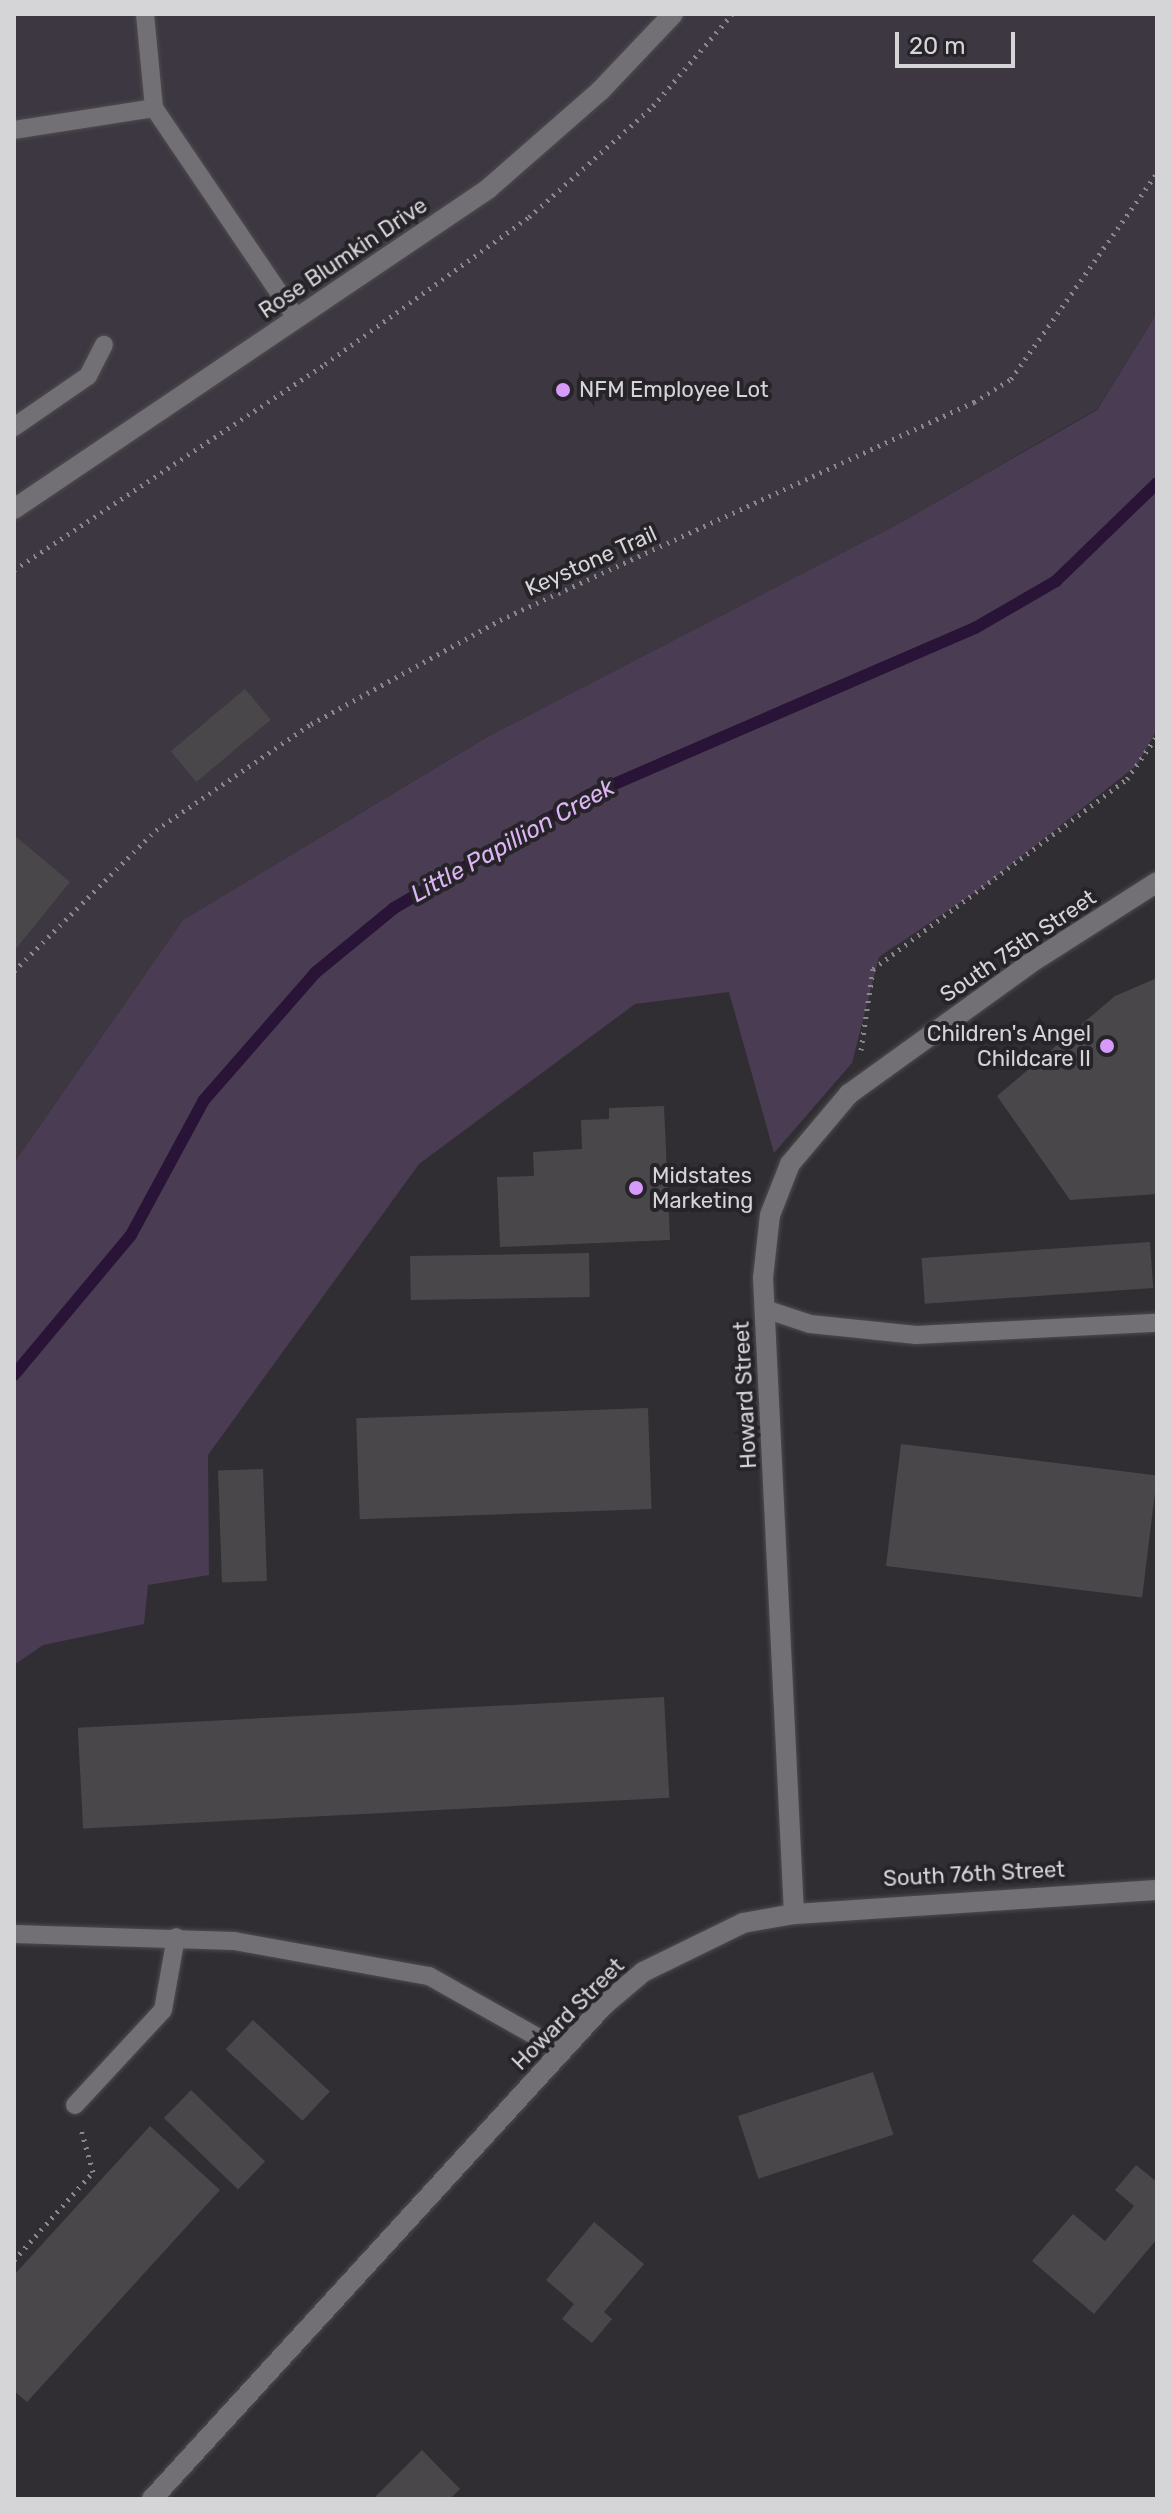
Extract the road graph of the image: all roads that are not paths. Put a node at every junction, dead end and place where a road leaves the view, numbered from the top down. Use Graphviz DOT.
graph roads {
  1 [pos="145,14"];
  2 [pos="673,14"];
  3 [pos="154,108"];
  4 [pos="14,130"];
  5 [pos="296,318"];
  6 [pos="104,345"];
  7 [pos="14,427"];
  8 [pos="14,509"];
  9 [pos="1157,882"];
  10 [pos="767,1236"];
  11 [pos="765,1309"];
  12 [pos="1157,1323"];
  13 [pos="1157,1890"];
  14 [pos="794,1914"];
  15 [pos="14,1934"];
  16 [pos="176,1937"];
  17 [pos="562,2051"];
  18 [pos="75,2105"];
  19 [pos="152,2499"];
  1 -- 3 [label="lane"];
  2 -- 5 [label="street, Rose Blumkin Drive"];
  3 -- 4 [label="lane"];
  3 -- 5 [label="lane"];
  5 -- 8 [label="street, Rose Blumkin Drive"];
  6 -- 7 [label="lane"];
  9 -- 10 [label="street, South 75th Street"];
  10 -- 11 [label="street, Howard Street"];
  11 -- 12 [label="lane"];
  11 -- 14 [label="street, Howard Street"];
  13 -- 14 [label="street, South 76th Street"];
  14 -- 17 [label="street, Howard Street"];
  15 -- 16 [label="lane"];
  16 -- 17 [label="lane"];
  16 -- 18 [label="lane"];
  17 -- 19 [label="street, Howard Street"];
}
